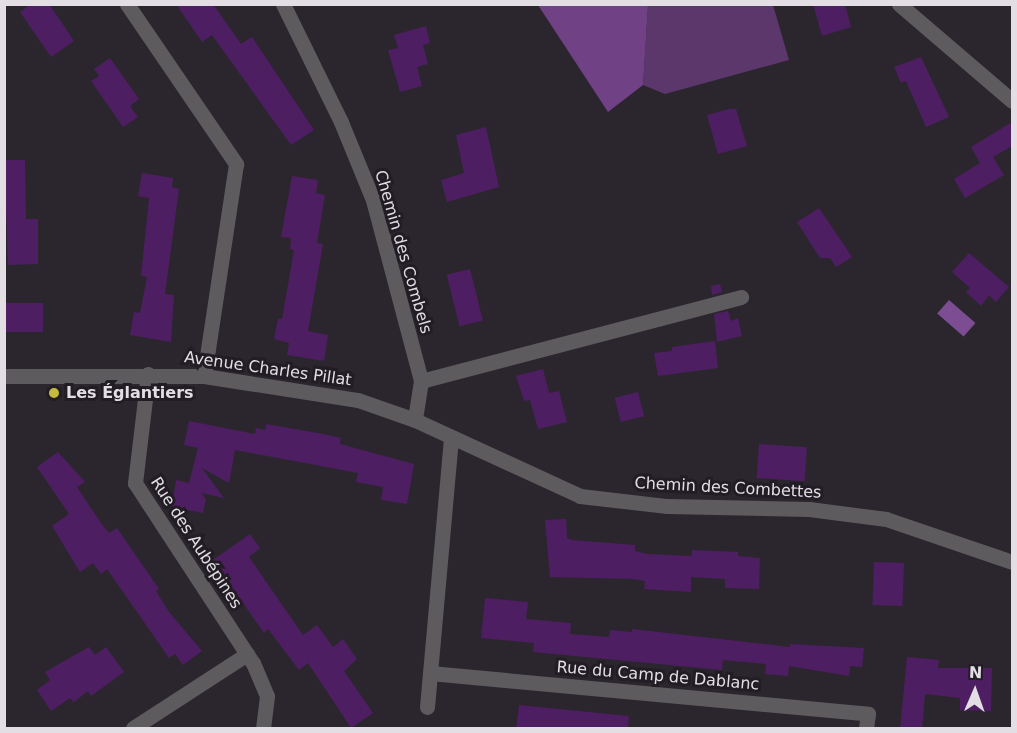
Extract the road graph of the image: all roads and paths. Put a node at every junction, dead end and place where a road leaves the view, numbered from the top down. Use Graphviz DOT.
graph roads {
  1 [pos="127,4"];
  2 [pos="283,4"];
  3 [pos="899,4"];
  4 [pos="1012,101"];
  5 [pos="741,297"];
  6 [pos="148,374"];
  7 [pos="4,376"];
  8 [pos="204,376"];
  9 [pos="421,381"];
  10 [pos="415,420"];
  11 [pos="451,438"];
  12 [pos="1012,562"];
  13 [pos="247,654"];
  14 [pos="430,673"];
  15 [pos="427,707"];
  16 [pos="133,729"];
  17 [pos="263,729"];
  18 [pos="866,729"];
  1 -- 8 [label="street"];
  2 -- 9 [label="street, Chemin des Combels"];
  3 -- 4 [label="street"];
  5 -- 9 [label="street"];
  6 -- 7 [label="street, Avenue Charles Pillat"];
  6 -- 8 [label="street, Avenue Charles Pillat"];
  6 -- 13 [label="street, Rue des Aubépines"];
  8 -- 10 [label="street, Avenue Charles Pillat"];
  9 -- 10 [label="street, Chemin des Combels"];
  10 -- 11 [label="street, Chemin des Combettes"];
  11 -- 12 [label="street, Chemin des Combettes"];
  11 -- 14 [label="street"];
  13 -- 16 [label="street"];
  13 -- 17 [label="street, Rue des Aubépines"];
  14 -- 15 [label="street"];
  14 -- 18 [label="street, Rue du Camp de Dablanc"];
}
